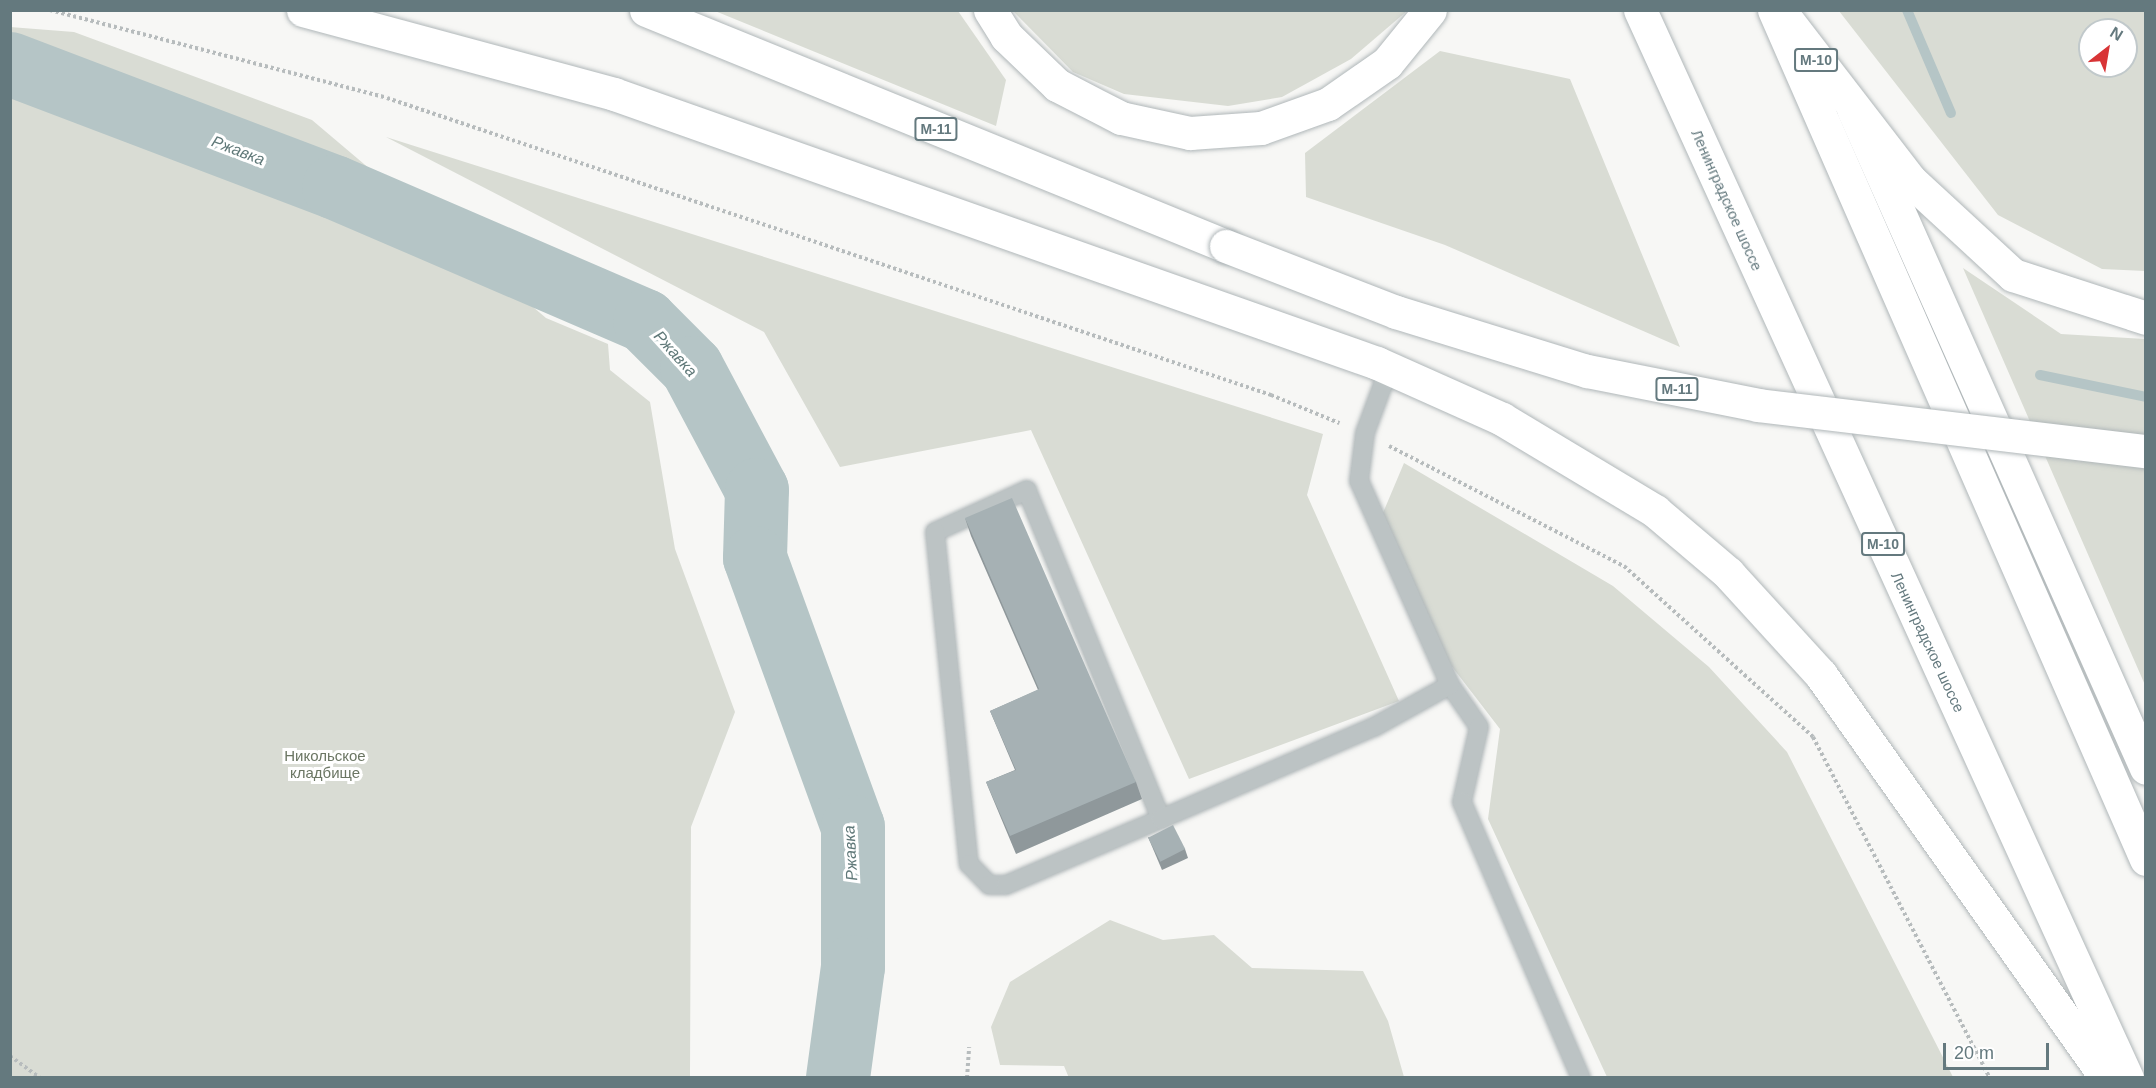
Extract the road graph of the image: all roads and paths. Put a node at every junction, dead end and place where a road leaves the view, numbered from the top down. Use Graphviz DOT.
graph roads {
  1 [pos="50,10"];
  2 [pos="303,10"];
  3 [pos="646,10"];
  4 [pos="990,10"];
  5 [pos="1430,10"];
  6 [pos="1640,10"];
  7 [pos="1774,10"];
  8 [pos="1780,10"];
  9 [pos="1853,109"];
  10 [pos="2145,318"];
  11 [pos="1389,368"];
  12 [pos="1365,433"];
  13 [pos="2145,451"];
  14 [pos="1450,685"];
  15 [pos="2145,768"];
  16 [pos="1161,819"];
  17 [pos="2145,859"];
  18 [pos="969,1047"];
  19 [pos="10,1056"];
  20 [pos="40,1077"];
  21 [pos="967,1077"];
  22 [pos="1581,1077"];
  23 [pos="1990,1077"];
  24 [pos="2106,1077"];
  25 [pos="2127,1077"];
  1 -- 12 [label="path"];
  2 -- 11 [label="main road"];
  3 -- 13 [label="main road, М-11, bridge"];
  4 -- 5 [label="main road"];
  6 -- 25 [label="main road, Ленинградское шоссе / М-10"];
  7 -- 17 [label="main road, М-10"];
  8 -- 9 [label="main road, М-10"];
  9 -- 10 [label="main road"];
  9 -- 15 [label="main road, М-10"];
  11 -- 12 [label="lane"];
  11 -- 24 [label="main road"];
  12 -- 14 [label="lane"];
  12 -- 23 [label="path"];
  14 -- 16 [label="lane"];
  14 -- 22 [label="lane"];
  16 -- 16 [label="lane"];
  18 -- 21 [label="path"];
  19 -- 20 [label="path"];
}
